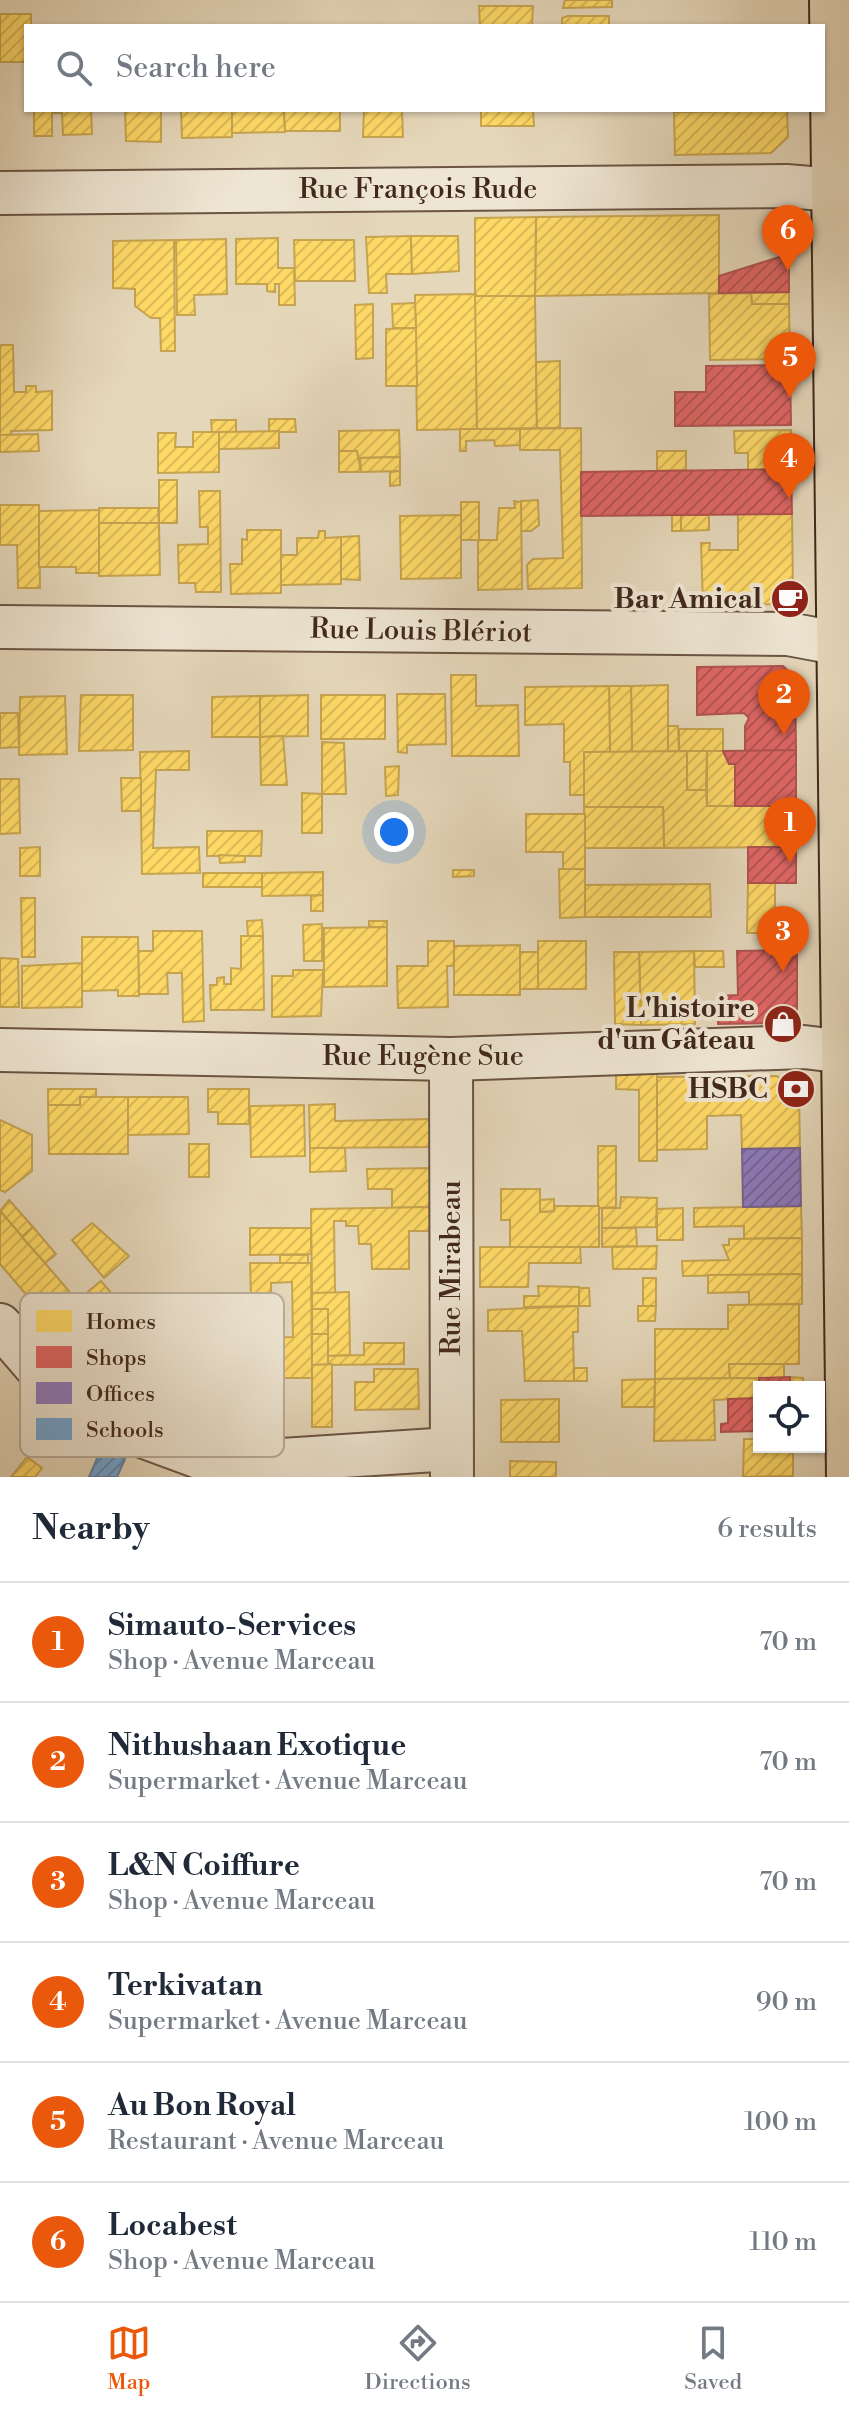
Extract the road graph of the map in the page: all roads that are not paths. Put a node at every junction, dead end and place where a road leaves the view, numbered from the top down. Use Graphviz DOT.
graph roads {
  1 [pos="832,0"];
  2 [pos="835,190"];
  3 [pos="0,193"];
  4 [pos="0,627"];
  5 [pos="842,644"];
  6 [pos="846,742"];
  7 [pos="0,1050"];
  8 [pos="845,1052"];
  9 [pos="451,1059"];
  10 [pos="0,1325"];
  11 [pos="20,1348"];
  12 [pos="199,1457"];
  13 [pos="451,1463"];
  14 [pos="849,1477"];
  1 -- 2 [label="main road"];
  2 -- 3 [label="street, Rue François Rude"];
  2 -- 5 [label="main road"];
  4 -- 5 [label="street, Rue Louis Blériot"];
  5 -- 6 [label="main road"];
  6 -- 8 [label="main road"];
  7 -- 9 [label="street, Rue Eugène Sue"];
  8 -- 9 [label="street, Rue Eugène Sue"];
  8 -- 14 [label="main road"];
  9 -- 13 [label="street, Rue Mirabeau"];
  10 -- 11 [label="street"];
  12 -- 13 [label="street"];
}
